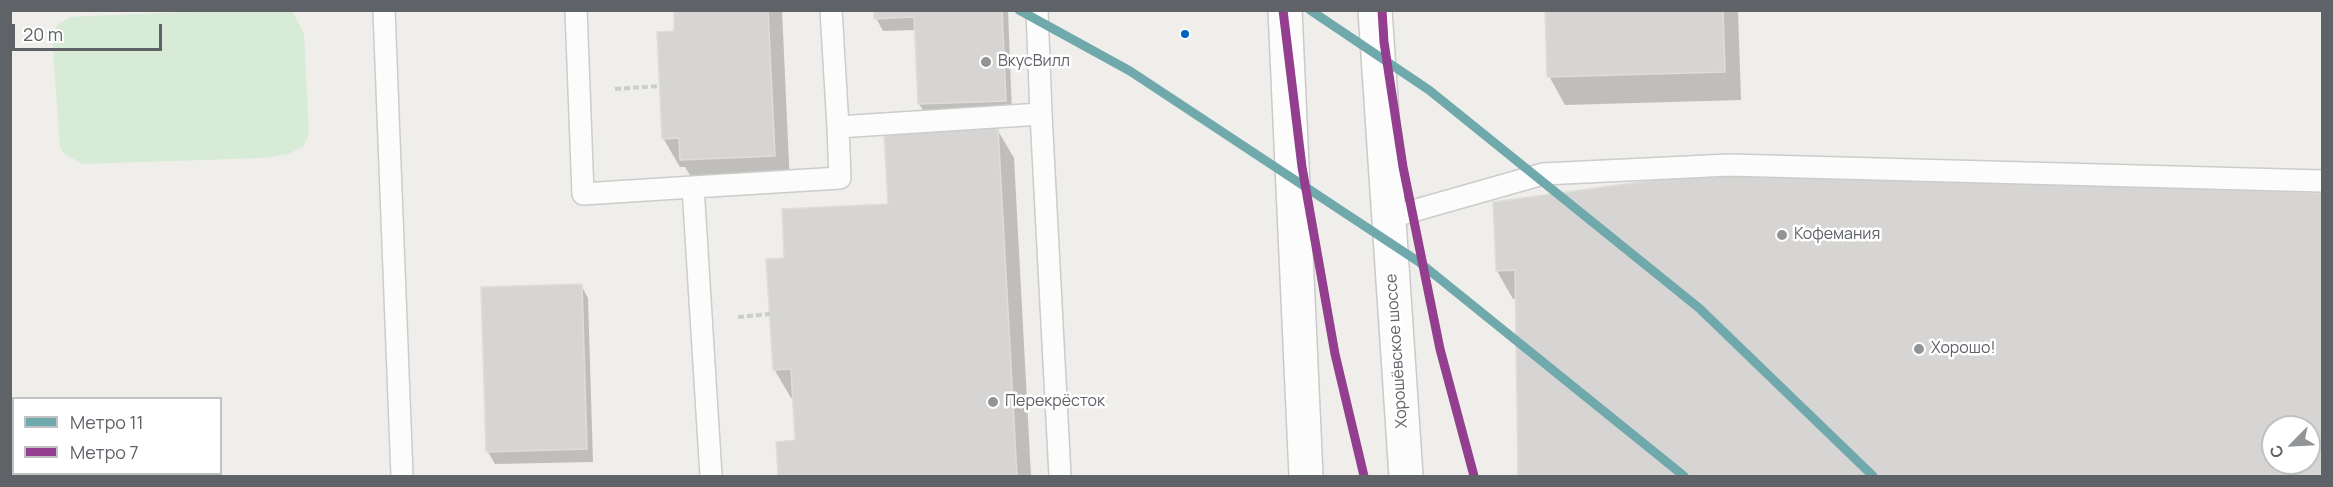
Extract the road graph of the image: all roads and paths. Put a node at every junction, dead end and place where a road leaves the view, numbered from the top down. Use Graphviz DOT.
graph roads {
  1 [pos="384,10"];
  2 [pos="576,10"];
  3 [pos="831,10"];
  4 [pos="1037,10"];
  5 [pos="1285,10"];
  6 [pos="1375,10"];
  7 [pos="1041,114"];
  8 [pos="838,127"];
  9 [pos="2322,181"];
  10 [pos="693,187"];
  11 [pos="1388,218"];
  12 [pos="402,477"];
  13 [pos="711,477"];
  14 [pos="1060,477"];
  15 [pos="1306,477"];
  16 [pos="1406,477"];
  1 -- 12 [label="lane"];
  2 -- 10 [label="lane"];
  3 -- 8 [label="lane"];
  4 -- 7 [label="lane"];
  5 -- 15 [label="main road"];
  6 -- 11 [label="main road, Хорошёвское шоссе"];
  7 -- 8 [label="lane"];
  7 -- 14 [label="lane"];
  8 -- 10 [label="lane"];
  9 -- 11 [label="lane"];
  10 -- 13 [label="lane"];
  11 -- 16 [label="main road, Хорошёвское шоссе"];
}
